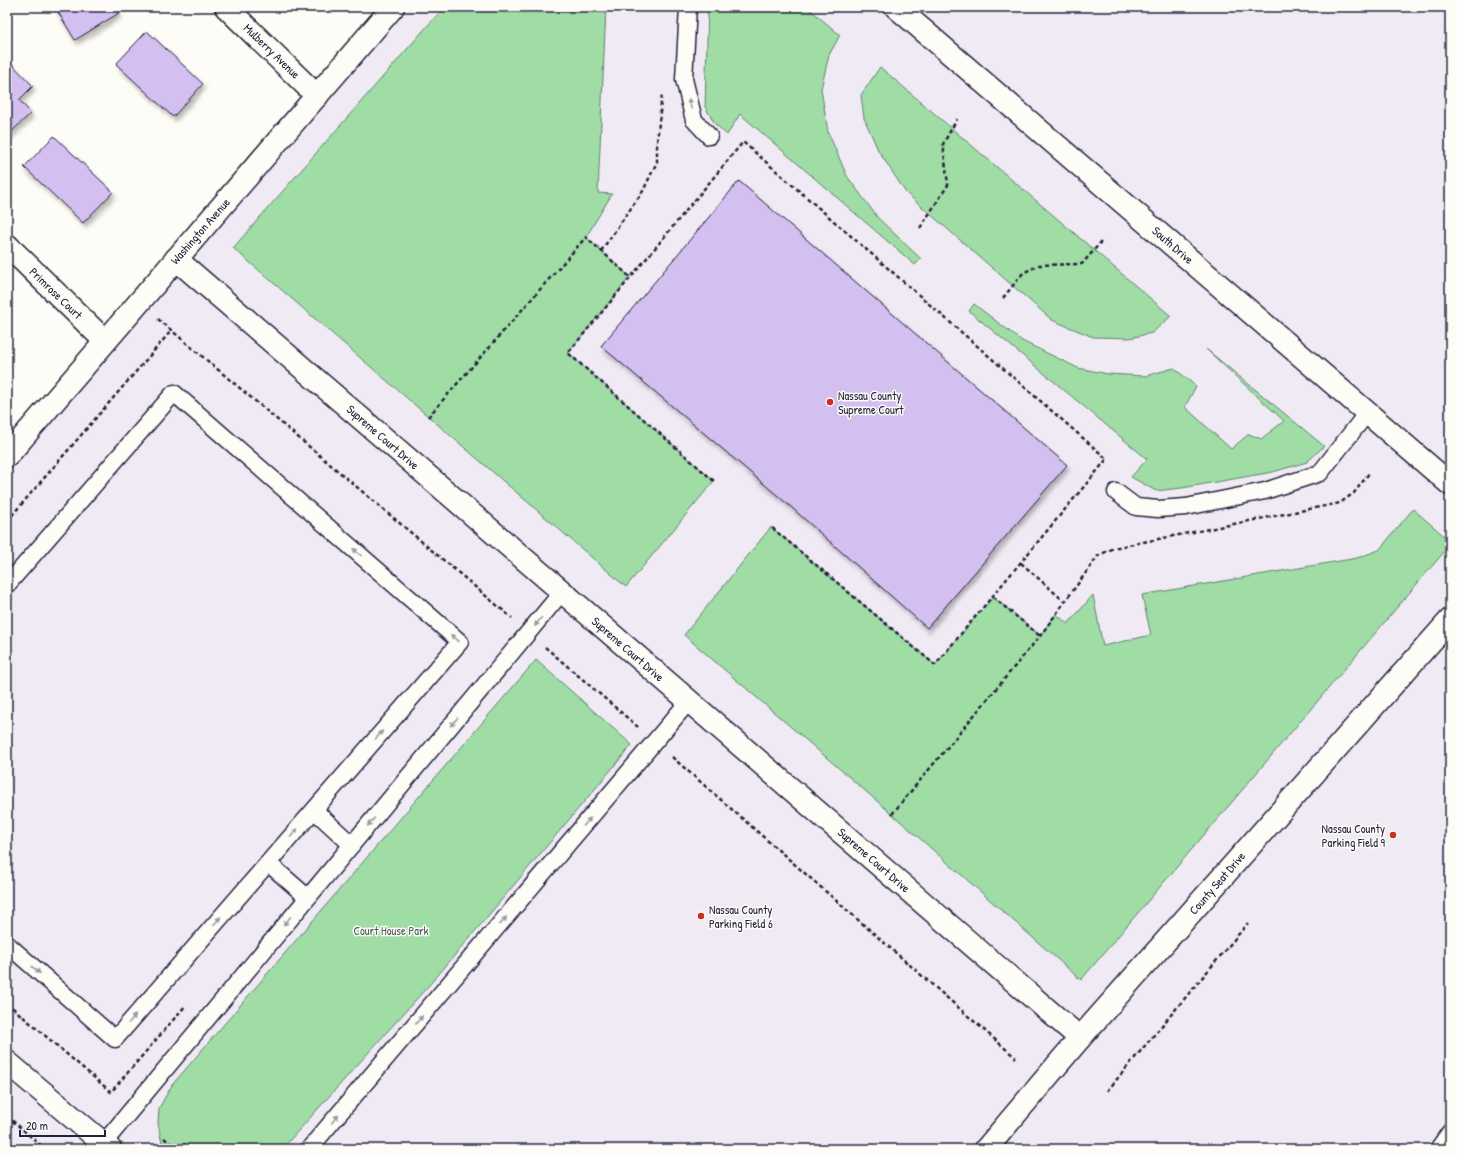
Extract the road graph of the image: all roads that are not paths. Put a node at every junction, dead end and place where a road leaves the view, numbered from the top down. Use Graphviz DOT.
graph roads {
  1 [pos="226,7"];
  2 [pos="393,7"];
  3 [pos="688,7"];
  4 [pos="896,7"];
  5 [pos="317,96"];
  6 [pos="710,136"];
  7 [pos="7,245"];
  8 [pos="176,259"];
  9 [pos="105,342"];
  10 [pos="1368,413"];
  11 [pos="7,456"];
  12 [pos="1450,484"];
  13 [pos="1116,492"];
  14 [pos="7,585"];
  15 [pos="562,592"];
  16 [pos="1450,620"];
  17 [pos="689,701"];
  18 [pos="314,810"];
  19 [pos="352,845"];
  20 [pos="268,863"];
  21 [pos="307,897"];
  22 [pos="7,944"];
  23 [pos="1080,1038"];
  24 [pos="7,1062"];
  25 [pos="1450,1132"];
  26 [pos="107,1146"];
  27 [pos="310,1149"];
  28 [pos="986,1149"];
  29 [pos="1438,1149"];
  1 -- 5 [label="street, Mulberry Avenue"];
  2 -- 5 [label="street, Washington Avenue"];
  6 -- 3 [label="lane, one-way"];
  4 -- 10 [label="street, South Drive"];
  5 -- 8 [label="street, Washington Avenue"];
  7 -- 9 [label="street, Primrose Court"];
  8 -- 9 [label="street, Washington Avenue"];
  8 -- 15 [label="street, Supreme Court Drive"];
  9 -- 11 [label="street, Washington Avenue"];
  10 -- 12 [label="street, South Drive"];
  10 -- 13 [label="lane"];
  18 -- 14 [label="lane, one-way"];
  15 -- 17 [label="street, Supreme Court Drive"];
  15 -- 19 [label="lane, one-way"];
  16 -- 23 [label="street, County Seat Drive"];
  17 -- 23 [label="street, Supreme Court Drive"];
  27 -- 17 [label="lane, one-way"];
  18 -- 19 [label="lane"];
  20 -- 18 [label="lane, one-way"];
  19 -- 21 [label="lane"];
  20 -- 21 [label="lane"];
  22 -- 20 [label="lane, one-way"];
  21 -- 26 [label="lane, one-way"];
  23 -- 28 [label="street, County Seat Drive"];
  24 -- 26 [label="street"];
  25 -- 29 [label="lane"];
}
